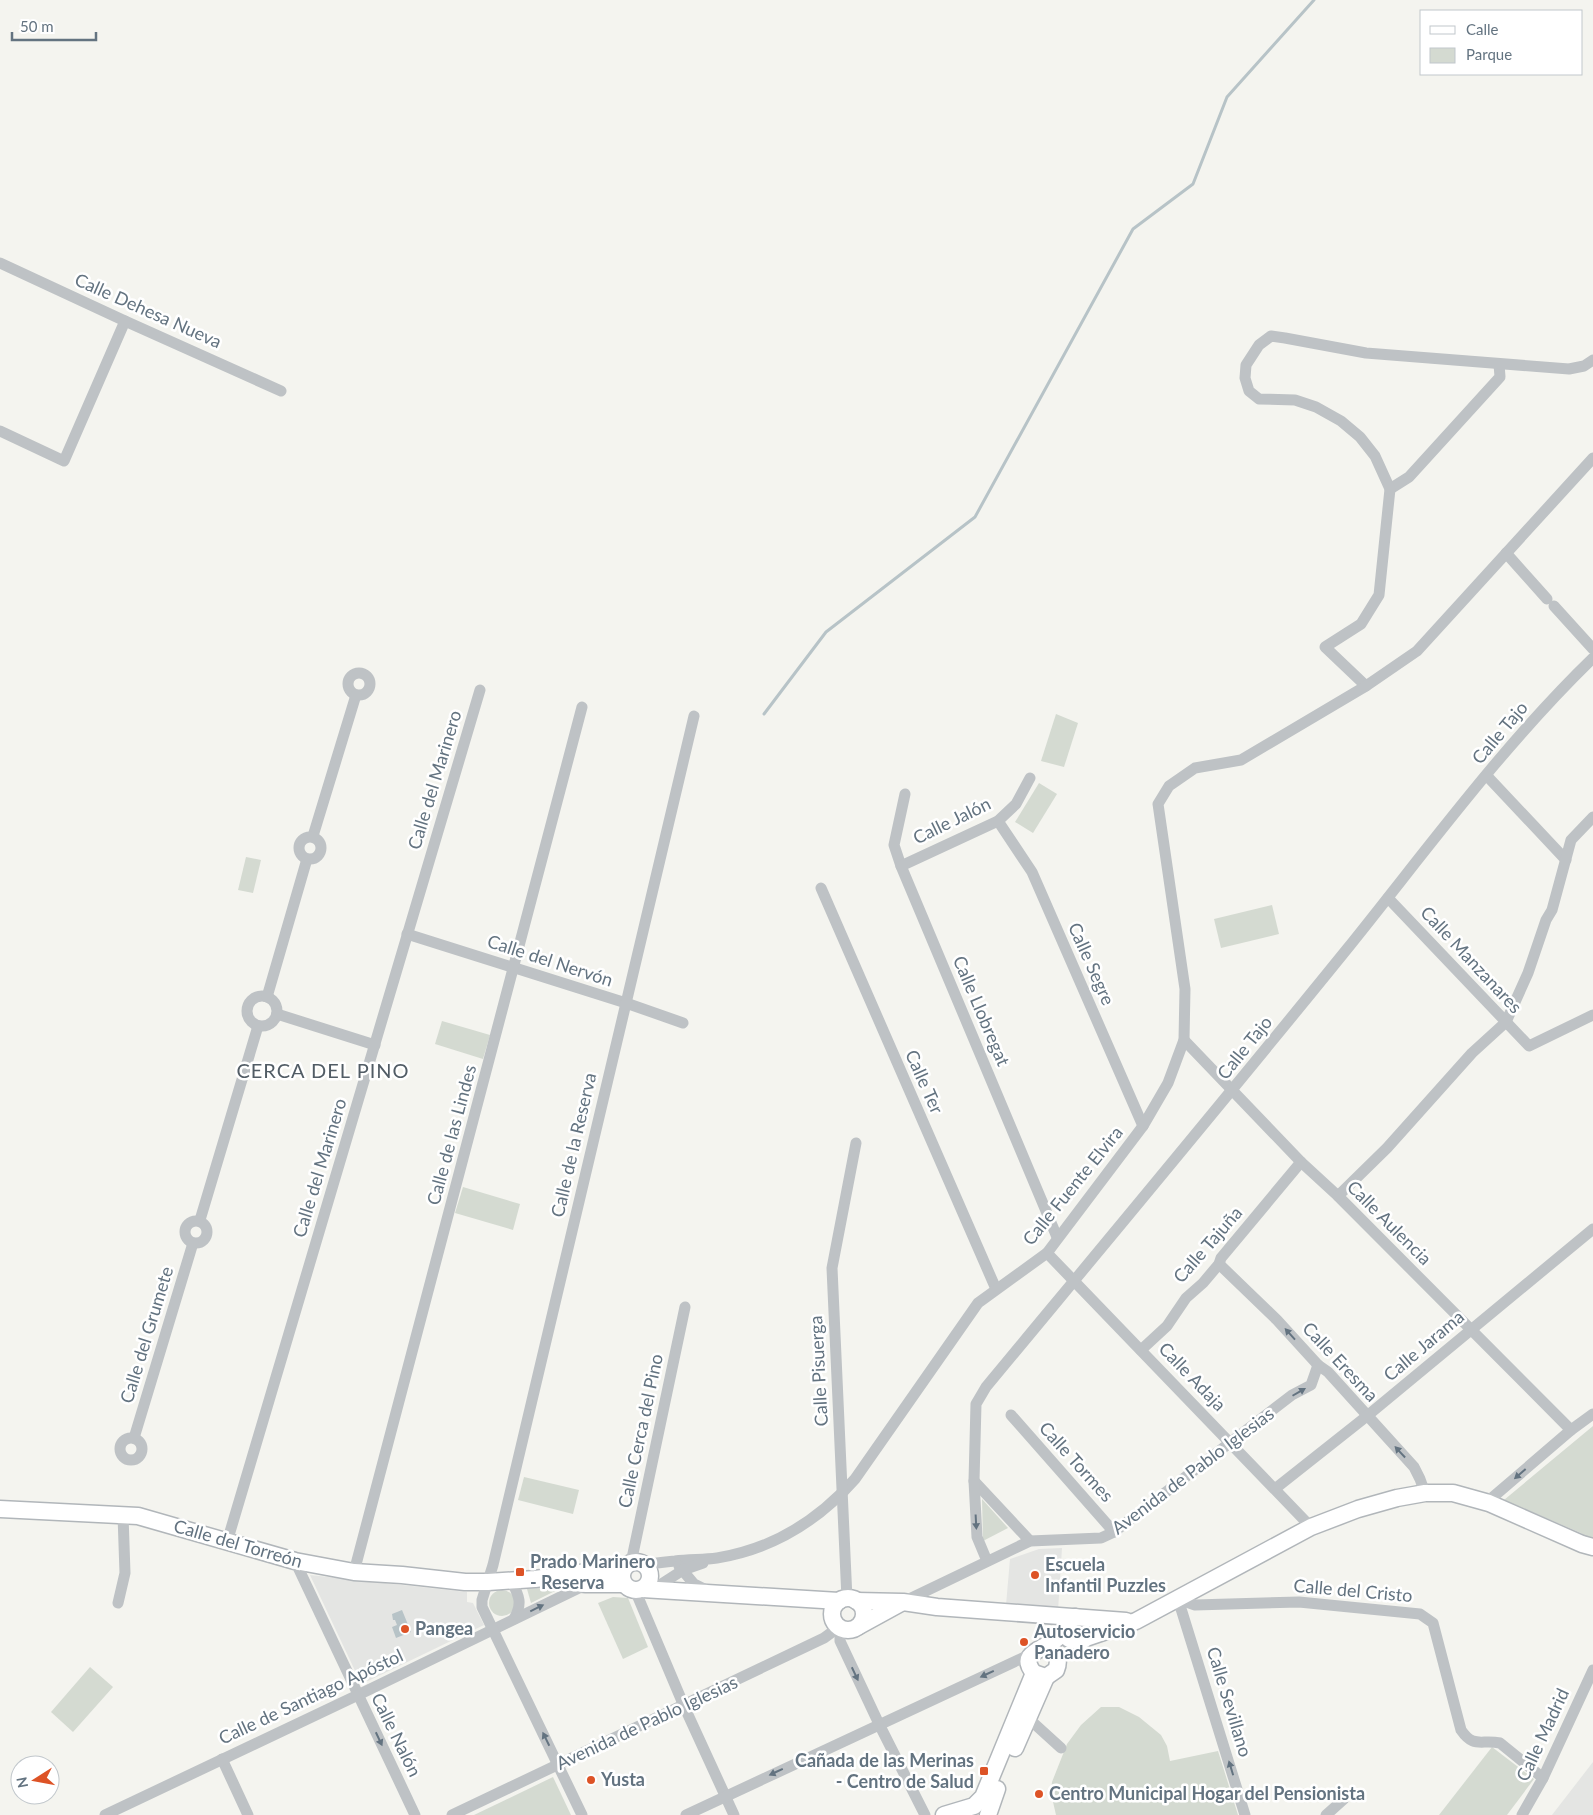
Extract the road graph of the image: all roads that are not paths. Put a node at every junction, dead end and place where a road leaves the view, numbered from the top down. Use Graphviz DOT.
graph roads {
  1 [pos="0,263"];
  2 [pos="125,321"];
  3 [pos="1593,360"];
  4 [pos="1499,364"];
  5 [pos="282,391"];
  6 [pos="0,431"];
  7 [pos="1593,458"];
  8 [pos="1390,489"];
  9 [pos="1506,553"];
  10 [pos="1593,649"];
  11 [pos="1593,658"];
  12 [pos="1366,686"];
  13 [pos="480,690"];
  14 [pos="356,695"];
  15 [pos="582,707"];
  16 [pos="694,716"];
  17 [pos="1487,776"];
  18 [pos="1030,778"];
  19 [pos="906,794"];
  20 [pos="1593,817"];
  21 [pos="998,821"];
  22 [pos="313,836"];
  23 [pos="307,859"];
  24 [pos="1566,860"];
  25 [pos="901,866"];
  26 [pos="821,888"];
  27 [pos="1388,898"];
  28 [pos="407,934"];
  29 [pos="515,968"];
  30 [pos="267,997"];
  31 [pos="626,1003"];
  32 [pos="277,1014"];
  33 [pos="1593,1015"];
  34 [pos="1506,1022"];
  35 [pos="683,1023"];
  36 [pos="258,1026"];
  37 [pos="1184,1040"];
  38 [pos="375,1045"];
  39 [pos="1232,1091"];
  40 [pos="1143,1126"];
  41 [pos="856,1143"];
  42 [pos="1301,1162"];
  43 [pos="1338,1196"];
  44 [pos="200,1220"];
  45 [pos="1593,1229"];
  46 [pos="1057,1237"];
  47 [pos="193,1243"];
  48 [pos="1047,1253"];
  49 [pos="1219,1264"];
  50 [pos="1074,1281"];
  51 [pos="996,1289"];
  52 [pos="685,1307"];
  53 [pos="1471,1330"];
  54 [pos="1141,1350"];
  55 [pos="1318,1366"];
  56 [pos="1593,1414"];
  57 [pos="1010,1415"];
  58 [pos="1367,1416"];
  59 [pos="1572,1430"];
  60 [pos="134,1438"];
  61 [pos="1232,1443"];
  62 [pos="974,1480"];
  63 [pos="1276,1488"];
  64 [pos="1425,1493"];
  65 [pos="842,1494"];
  66 [pos="1489,1503"];
  67 [pos="0,1509"];
  68 [pos="123,1515"];
  69 [pos="1312,1526"];
  70 [pos="1114,1532"];
  71 [pos="1030,1541"];
  72 [pos="227,1542"];
  73 [pos="1589,1548"];
  74 [pos="716,1558"];
  75 [pos="295,1561"];
  76 [pos="674,1561"];
  77 [pos="987,1561"];
  78 [pos="633,1565"];
  79 [pos="683,1570"];
  80 [pos="354,1572"];
  81 [pos="535,1578"];
  82 [pos="511,1580"];
  83 [pos="465,1582"];
  84 [pos="488,1582"];
  85 [pos="586,1584"];
  86 [pos="638,1588"];
  87 [pos="714,1594"];
  88 [pos="804,1599"];
  89 [pos="1178,1599"];
  90 [pos="482,1600"];
  91 [pos="848,1600"];
  92 [pos="903,1602"];
  93 [pos="118,1603"];
  94 [pos="514,1619"];
  95 [pos="838,1625"];
  96 [pos="859,1626"];
  97 [pos="1074,1629"];
  98 [pos="493,1630"];
  99 [pos="1037,1650"];
  100 [pos="1058,1662"];
  101 [pos="1593,1670"];
  102 [pos="1040,1675"];
  103 [pos="358,1695"];
  104 [pos="684,1706"];
  105 [pos="1028,1718"];
  106 [pos="879,1724"];
  107 [pos="1062,1748"];
  108 [pos="222,1759"];
  109 [pos="558,1764"];
  110 [pos="1543,1778"];
  111 [pos="726,1796"];
  112 [pos="1344,1798"];
  113 [pos="981,1812"];
  114 [pos="105,1815"];
  115 [pos="248,1815"];
  116 [pos="415,1815"];
  117 [pos="452,1815"];
  118 [pos="582,1815"];
  119 [pos="686,1815"];
  120 [pos="734,1815"];
  121 [pos="925,1815"];
  122 [pos="944,1815"];
  123 [pos="1245,1815"];
  124 [pos="1326,1815"];
  125 [pos="1522,1815"];
  1 -- 2 [label="street, Calle Dehesa Nueva"];
  2 -- 5 [label="street, Calle Dehesa Nueva"];
  2 -- 6 [label="street"];
  3 -- 4 [label="street"];
  4 -- 8 [label="street"];
  4 -- 8 [label="street"];
  7 -- 9 [label="street"];
  8 -- 12 [label="street"];
  9 -- 10 [label="street"];
  9 -- 12 [label="street"];
  11 -- 17 [label="street, Calle Tajo"];
  12 -- 37 [label="street, Calle Fuente Elvira"];
  13 -- 28 [label="street, Calle del Marinero"];
  14 -- 22 [label="street"];
  15 -- 29 [label="street, Calle de las Lindes"];
  16 -- 31 [label="street, Calle de la Reserva"];
  17 -- 24 [label="street"];
  17 -- 27 [label="street, Calle Tajo"];
  18 -- 21 [label="street, Calle Jalón"];
  19 -- 25 [label="street, Calle Llobregat"];
  20 -- 24 [label="street"];
  21 -- 25 [label="street, Calle Jalón"];
  21 -- 40 [label="street, Calle Segre"];
  22 -- 23 [label="street"];
  22 -- 23 [label="street"];
  23 -- 30 [label="street"];
  24 -- 34 [label="street"];
  25 -- 46 [label="street, Calle Llobregat"];
  26 -- 51 [label="street, Calle Ter"];
  27 -- 34 [label="street, Calle Manzanares"];
  27 -- 39 [label="street, Calle Tajo"];
  28 -- 29 [label="street, Calle del Nervón"];
  28 -- 38 [label="street, Calle del Marinero"];
  29 -- 31 [label="street, Calle del Nervón"];
  29 -- 80 [label="street, Calle de las Lindes"];
  30 -- 32 [label="street"];
  30 -- 36 [label="street"];
  31 -- 35 [label="street, Calle del Nervón"];
  31 -- 84 [label="street, Calle de la Reserva"];
  32 -- 36 [label="street"];
  32 -- 38 [label="street"];
  33 -- 34 [label="street, Calle Manzanares"];
  34 -- 43 [label="street"];
  36 -- 44 [label="street"];
  37 -- 39 [label="street, Calle Aulencia"];
  37 -- 40 [label="street, Calle Fuente Elvira"];
  38 -- 72 [label="street, Calle del Marinero"];
  39 -- 42 [label="street, Calle Aulencia"];
  39 -- 50 [label="street, Calle Tajo"];
  40 -- 46 [label="street, Calle Fuente Elvira"];
  41 -- 65 [label="street, Calle Pisuerga"];
  42 -- 43 [label="street, Calle Aulencia"];
  42 -- 49 [label="street, Calle Tajuña"];
  43 -- 53 [label="street, Calle Aulencia"];
  44 -- 47 [label="street"];
  44 -- 47 [label="street"];
  45 -- 53 [label="street, Calle Jarama"];
  46 -- 48 [label="street, Calle Fuente Elvira"];
  47 -- 60 [label="street, Calle del Grumete"];
  48 -- 50 [label="street, Calle Adaja"];
  48 -- 51 [label="street, Calle Fuente Elvira"];
  49 -- 54 [label="street, Calle Tajuña"];
  55 -- 49 [label="street, Calle Eresma, one-way"];
  50 -- 54 [label="street, Calle Adaja"];
  50 -- 62 [label="street, Calle Tajo"];
  51 -- 65 [label="street, Calle Fuente Elvira"];
  52 -- 78 [label="street, Calle Cerca del Pino"];
  53 -- 58 [label="street, Calle Jarama"];
  53 -- 59 [label="street, Calle Aulencia"];
  54 -- 61 [label="street, Calle Adaja"];
  55 -- 58 [label="street, Calle Eresma"];
  61 -- 55 [label="street, Avenida de Pablo Iglesias, one-way"];
  56 -- 59 [label="street"];
  57 -- 70 [label="street, Calle Tormes"];
  58 -- 63 [label="street, Calle Jarama"];
  64 -- 58 [label="street, Calle Eresma, one-way"];
  59 -- 66 [label="street, one-way"];
  61 -- 63 [label="street, Calle Adaja"];
  61 -- 70 [label="street, Avenida de Pablo Iglesias"];
  62 -- 71 [label="street"];
  62 -- 77 [label="street, Calle Tajo, one-way"];
  63 -- 69 [label="street, Calle Adaja"];
  64 -- 66 [label="street"];
  64 -- 69 [label="street"];
  65 -- 74 [label="street, Calle Fuente Elvira"];
  65 -- 91 [label="street, Calle Pisuerga"];
  66 -- 73 [label="street"];
  67 -- 68 [label="street, Calle del Torreón"];
  68 -- 72 [label="street, Calle del Torreón"];
  68 -- 93 [label="street"];
  69 -- 89 [label="street"];
  70 -- 71 [label="street, Avenida de Pablo Iglesias"];
  71 -- 77 [label="street, Avenida de Pablo Iglesias"];
  72 -- 75 [label="street, Calle del Torreón"];
  74 -- 76 [label="street, Calle Fuente Elvira"];
  74 -- 79 [label="street"];
  75 -- 80 [label="street, Calle del Torreón"];
  75 -- 103 [label="street, Calle Nalón"];
  76 -- 78 [label="street, Calle Fuente Elvira"];
  76 -- 79 [label="street"];
  77 -- 92 [label="street, Avenida de Pablo Iglesias"];
  78 -- 81 [label="street"];
  78 -- 86 [label="street"];
  78 -- 86 [label="street"];
  79 -- 86 [label="street"];
  79 -- 87 [label="street"];
  80 -- 83 [label="street, Calle del Torreón"];
  81 -- 82 [label="street"];
  81 -- 85 [label="street"];
  82 -- 84 [label="street"];
  82 -- 94 [label="street"];
  83 -- 84 [label="street, Calle del Torreón"];
  83 -- 90 [label="street"];
  84 -- 90 [label="street"];
  85 -- 86 [label="street"];
  94 -- 85 [label="street, Calle de Santiago Apóstol, one-way"];
  86 -- 87 [label="street"];
  86 -- 104 [label="street"];
  87 -- 88 [label="street"];
  88 -- 91 [label="street"];
  88 -- 95 [label="street"];
  89 -- 97 [label="street"];
  89 -- 110 [label="street, Calle del Cristo"];
  123 -- 89 [label="street, Calle Sevillano, one-way"];
  90 -- 98 [label="street"];
  91 -- 92 [label="street"];
  91 -- 95 [label="street"];
  91 -- 96 [label="street"];
  92 -- 96 [label="street, Avenida de Pablo Iglesias"];
  92 -- 97 [label="street"];
  94 -- 98 [label="street, Calle de Santiago Apóstol"];
  95 -- 96 [label="street"];
  95 -- 104 [label="street, Avenida de Pablo Iglesias"];
  95 -- 106 [label="street, one-way"];
  97 -- 99 [label="street"];
  97 -- 100 [label="street"];
  98 -- 103 [label="street, Calle de Santiago Apóstol"];
  109 -- 98 [label="street, one-way"];
  99 -- 100 [label="street"];
  99 -- 102 [label="street"];
  99 -- 106 [label="street, one-way"];
  100 -- 102 [label="street"];
  101 -- 110 [label="street, Calle Madrid"];
  102 -- 105 [label="street"];
  102 -- 113 [label="street"];
  103 -- 108 [label="street, Calle de Santiago Apóstol"];
  103 -- 116 [label="street, Calle Nalón, one-way"];
  104 -- 109 [label="street, Avenida de Pablo Iglesias"];
  104 -- 111 [label="street"];
  105 -- 107 [label="street"];
  105 -- 113 [label="street"];
  106 -- 111 [label="street, one-way"];
  106 -- 121 [label="street"];
  108 -- 114 [label="street, Calle de Santiago Apóstol"];
  108 -- 115 [label="street"];
  109 -- 117 [label="street, Avenida de Pablo Iglesias"];
  109 -- 118 [label="street"];
  110 -- 125 [label="street, Calle Madrid"];
  111 -- 119 [label="street"];
  111 -- 120 [label="street"];
  112 -- 124 [label="street"];
  113 -- 122 [label="street"];
}
